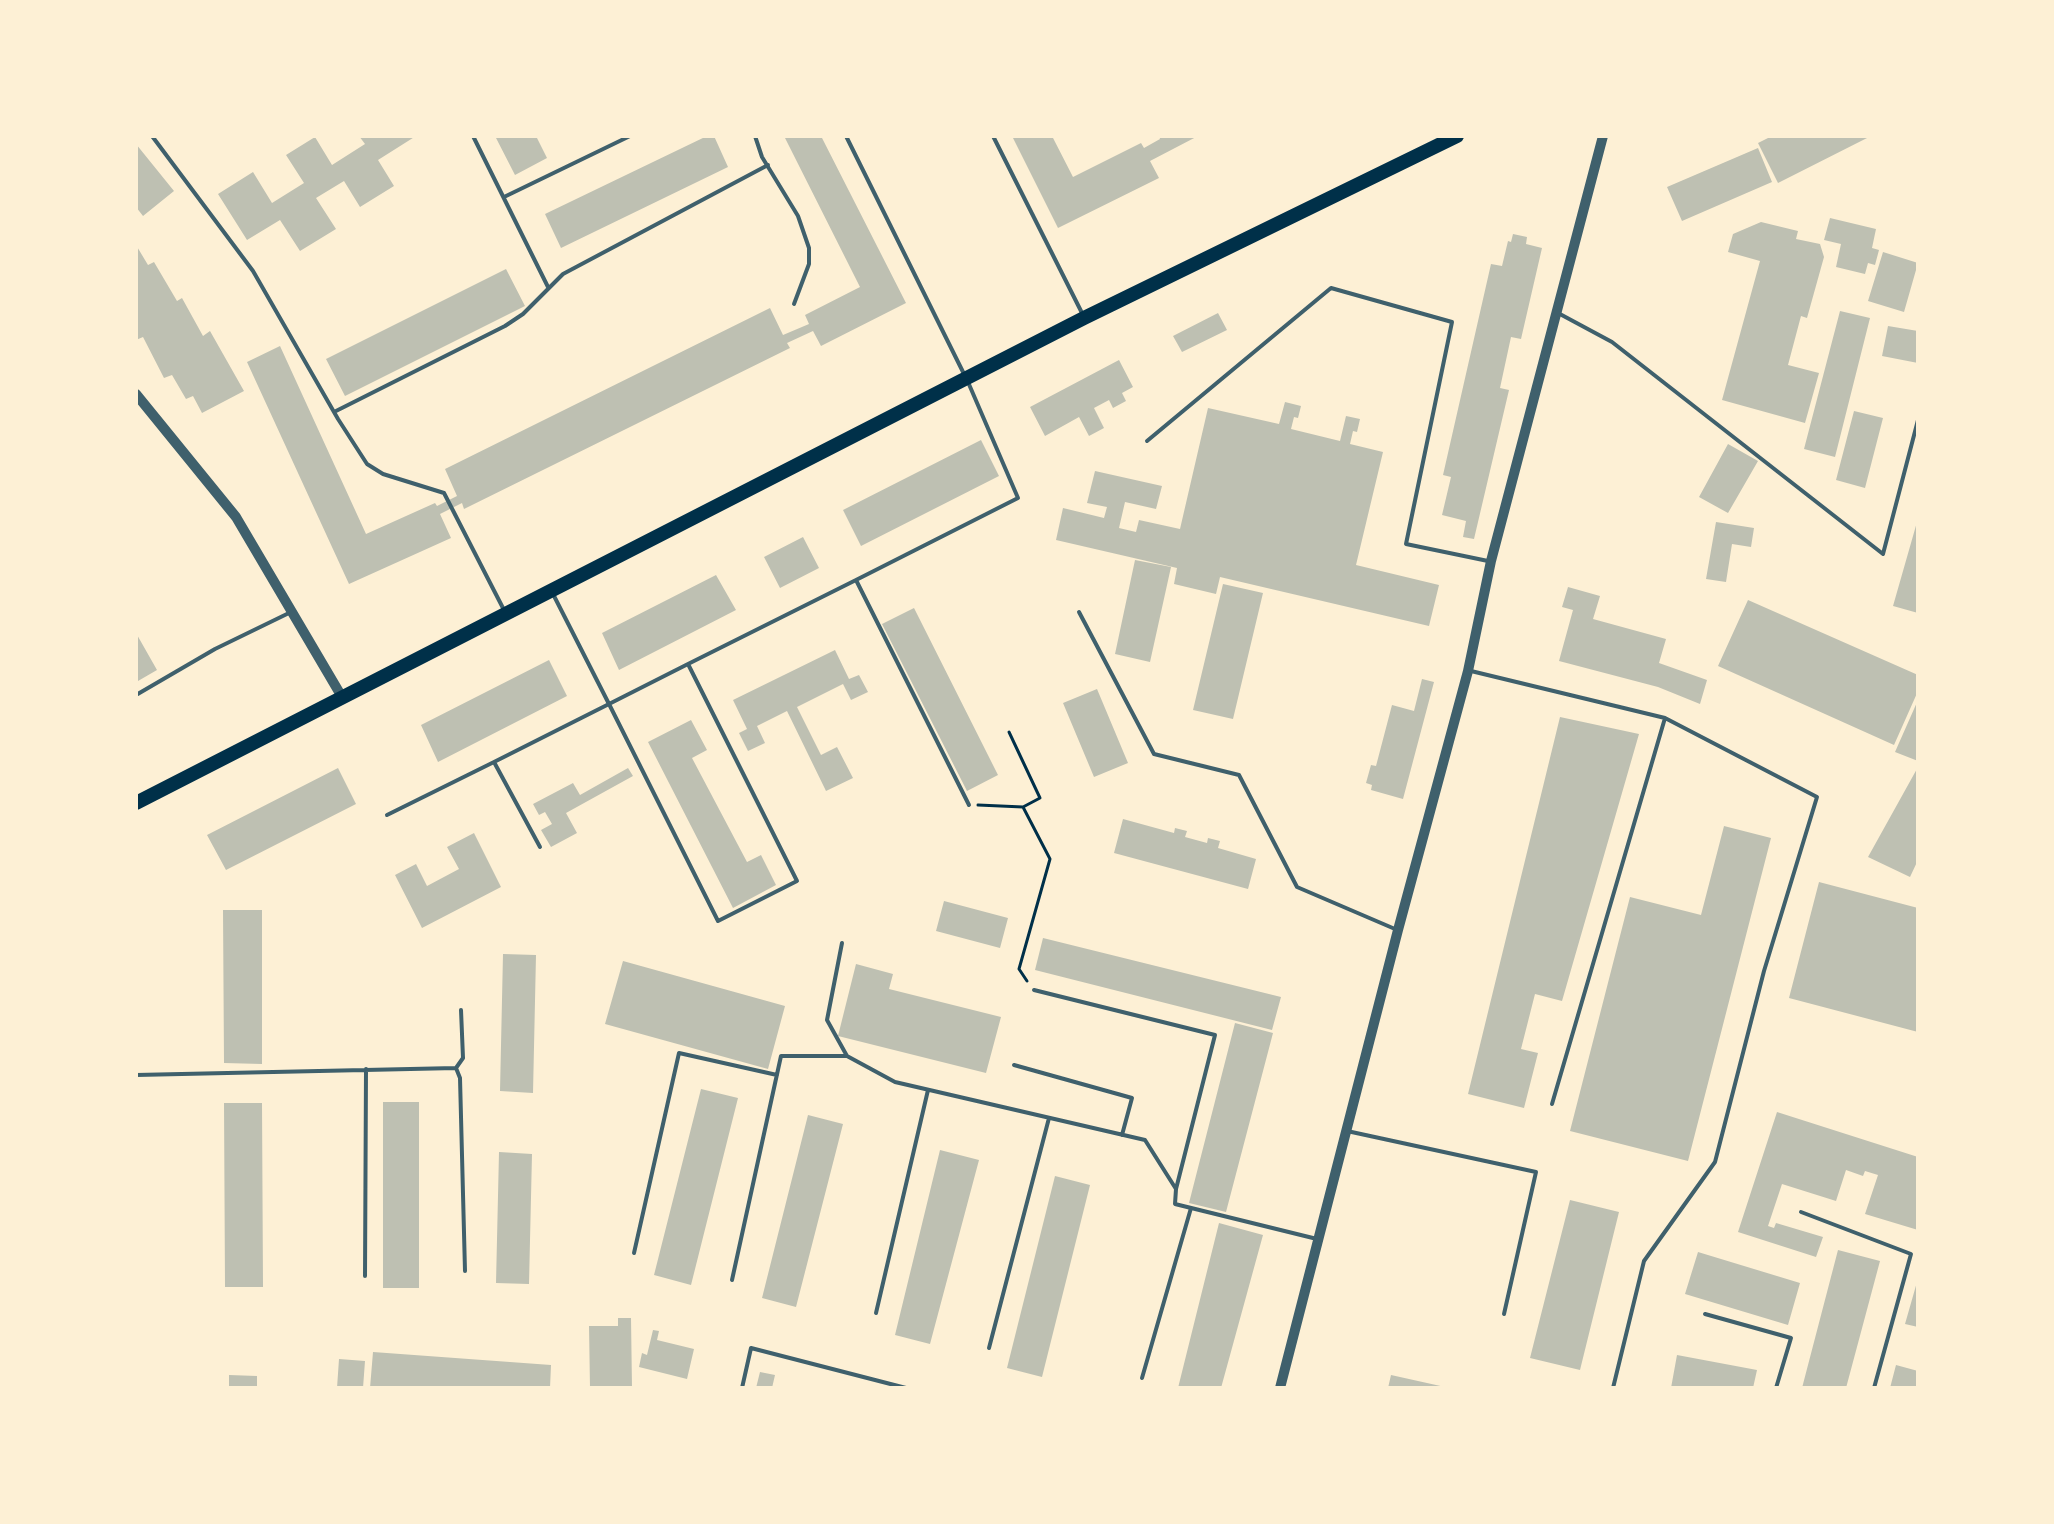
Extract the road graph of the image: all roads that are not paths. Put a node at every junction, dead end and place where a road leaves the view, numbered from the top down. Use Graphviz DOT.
graph roads {
  1 [pos="152,136"];
  2 [pos="473,136"];
  3 [pos="630,136"];
  4 [pos="755,136"];
  5 [pos="846,136"];
  6 [pos="993,136"];
  7 [pos="1457,136"];
  8 [pos="1603,136"];
  9 [pos="768,165"];
  10 [pos="504,197"];
  11 [pos="548,287"];
  12 [pos="794,304"];
  13 [pos="1555,312"];
  14 [pos="1084,318"];
  15 [pos="966,378"];
  16 [pos="136,394"];
  17 [pos="334,412"];
  18 [pos="1918,420"];
  19 [pos="1147,441"];
  20 [pos="1491,561"];
  21 [pos="856,580"];
  22 [pos="551,590"];
  23 [pos="292,611"];
  24 [pos="1079,612"];
  25 [pos="505,614"];
  26 [pos="688,664"];
  27 [pos="1468,671"];
  28 [pos="136,695"];
  29 [pos="342,697"];
  30 [pos="609,704"];
  31 [pos="1665,718"];
  32 [pos="494,762"];
  33 [pos="136,803"];
  34 [pos="969,805"];
  35 [pos="387,815"];
  36 [pos="540,847"];
  37 [pos="1398,930"];
  38 [pos="842,943"];
  39 [pos="1034,990"];
  40 [pos="461,1010"];
  41 [pos="847,1056"];
  42 [pos="1014,1065"];
  43 [pos="456,1068"];
  44 [pos="366,1069"];
  45 [pos="136,1075"];
  46 [pos="777,1075"];
  47 [pos="928,1090"];
  48 [pos="1552,1104"];
  49 [pos="1049,1118"];
  50 [pos="1345,1131"];
  51 [pos="1122,1135"];
  52 [pos="1176,1189"];
  53 [pos="1191,1208"];
  54 [pos="1801,1212"];
  55 [pos="1317,1239"];
  56 [pos="634,1253"];
  57 [pos="465,1271"];
  58 [pos="365,1276"];
  59 [pos="732,1280"];
  60 [pos="876,1313"];
  61 [pos="1504,1314"];
  62 [pos="1705,1314"];
  63 [pos="989,1348"];
  64 [pos="1142,1378"];
  65 [pos="742,1388"];
  66 [pos="906,1388"];
  67 [pos="1280,1388"];
  68 [pos="1613,1388"];
  69 [pos="1776,1388"];
  70 [pos="1874,1388"];
  1 -- 17 [label="lane"];
  2 -- 10 [label="lane"];
  3 -- 10 [label="lane"];
  4 -- 9 [label="lane"];
  5 -- 15 [label="lane"];
  6 -- 14 [label="lane"];
  7 -- 14 [label="main road"];
  8 -- 13 [label="street"];
  9 -- 11 [label="lane"];
  9 -- 12 [label="lane"];
  10 -- 11 [label="lane"];
  11 -- 17 [label="lane"];
  13 -- 18 [label="lane"];
  13 -- 20 [label="street"];
  14 -- 15 [label="main road"];
  15 -- 21 [label="lane"];
  15 -- 22 [label="main road"];
  16 -- 23 [label="street"];
  17 -- 25 [label="lane"];
  19 -- 20 [label="lane"];
  20 -- 27 [label="street"];
  21 -- 26 [label="lane"];
  21 -- 34 [label="lane"];
  22 -- 25 [label="main road"];
  22 -- 30 [label="lane"];
  23 -- 28 [label="lane"];
  23 -- 29 [label="street"];
  24 -- 37 [label="lane"];
  25 -- 29 [label="main road"];
  26 -- 30 [label="lane"];
  26 -- 30 [label="lane"];
  27 -- 31 [label="lane"];
  27 -- 37 [label="street"];
  29 -- 33 [label="main road"];
  30 -- 32 [label="lane"];
  31 -- 48 [label="lane"];
  31 -- 68 [label="lane"];
  32 -- 35 [label="lane"];
  32 -- 36 [label="lane"];
  37 -- 50 [label="street"];
  38 -- 41 [label="lane"];
  39 -- 52 [label="lane"];
  40 -- 43 [label="lane"];
  41 -- 46 [label="lane"];
  41 -- 47 [label="lane"];
  42 -- 51 [label="lane"];
  43 -- 44 [label="lane"];
  43 -- 57 [label="lane"];
  44 -- 45 [label="lane"];
  44 -- 58 [label="lane"];
  46 -- 56 [label="lane"];
  46 -- 59 [label="lane"];
  47 -- 49 [label="lane"];
  47 -- 60 [label="lane"];
  49 -- 51 [label="lane"];
  49 -- 63 [label="lane"];
  50 -- 55 [label="street"];
  50 -- 61 [label="lane"];
  51 -- 52 [label="lane"];
  52 -- 53 [label="lane"];
  53 -- 55 [label="lane"];
  53 -- 64 [label="lane"];
  54 -- 70 [label="lane"];
  55 -- 67 [label="street"];
  62 -- 69 [label="lane"];
  65 -- 66 [label="lane"];
}
